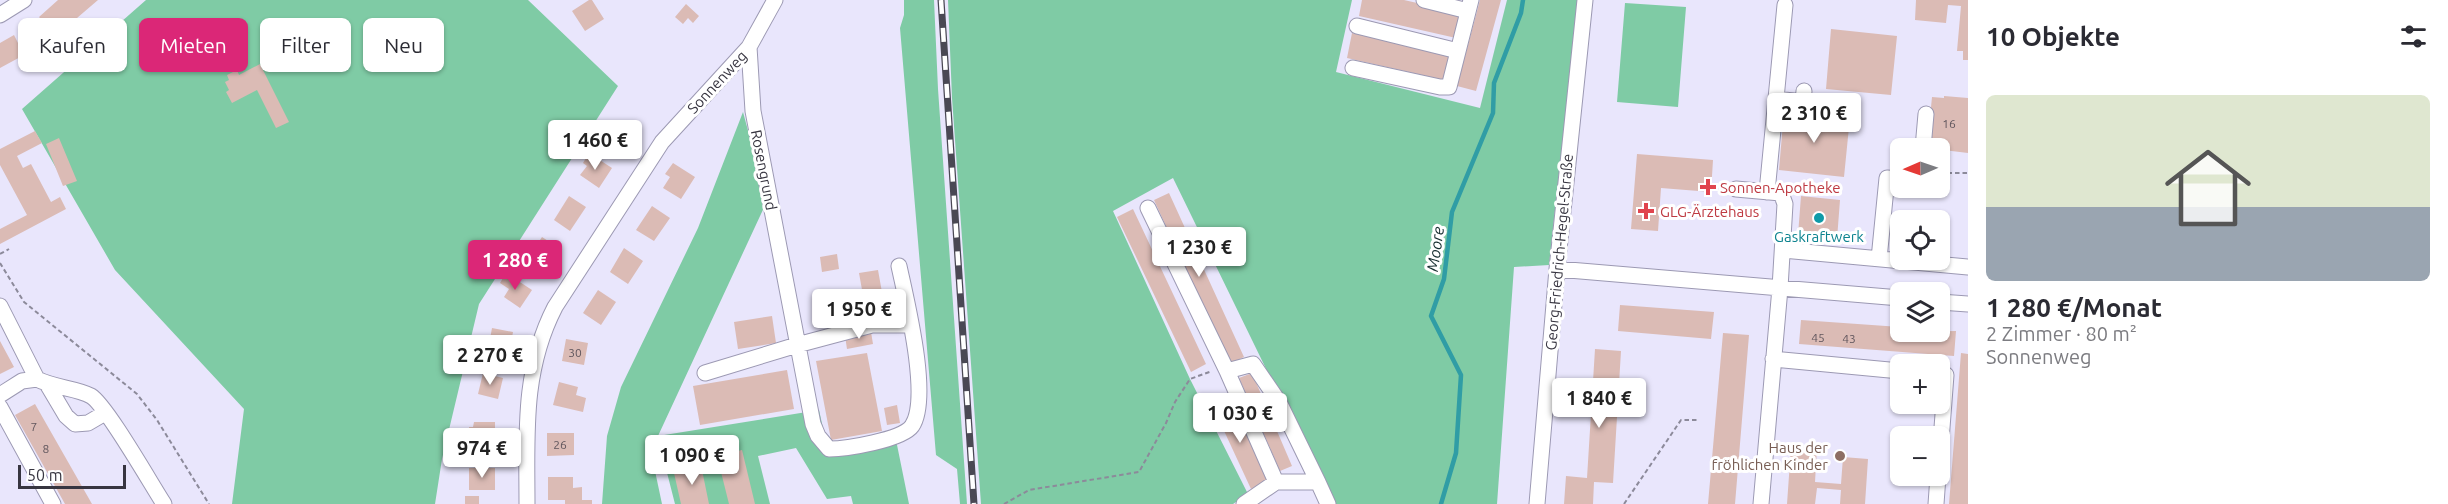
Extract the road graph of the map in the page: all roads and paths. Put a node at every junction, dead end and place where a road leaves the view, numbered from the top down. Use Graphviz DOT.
graph roads {
  1 [pos="24,0"];
  2 [pos="776,0"];
  3 [pos="1424,0"];
  4 [pos="1585,0"];
  5 [pos="1470,5"];
  6 [pos="1785,5"];
  7 [pos="0,15"];
  8 [pos="1357,26"];
  9 [pos="749,47"];
  10 [pos="1458,51"];
  11 [pos="1353,68"];
  12 [pos="1804,91"];
  13 [pos="1776,99"];
  14 [pos="1926,114"];
  15 [pos="1924,138"];
  16 [pos="1950,173"];
  17 [pos="1968,173"];
  18 [pos="1890,178"];
  19 [pos="1736,189"];
  20 [pos="1767,192"];
  21 [pos="1148,208"];
  22 [pos="9,249"];
  23 [pos="1783,250"];
  24 [pos="0,254"];
  25 [pos="1879,259"];
  26 [pos="0,262"];
  27 [pos="899,266"];
  28 [pos="1968,267"];
  29 [pos="1557,269"];
  30 [pos="1780,288"];
  31 [pos="1890,297"];
  32 [pos="1950,303"];
  33 [pos="1968,304"];
  34 [pos="0,306"];
  35 [pos="911,325"];
  36 [pos="797,345"];
  37 [pos="1773,359"];
  38 [pos="1890,370"];
  39 [pos="1227,371"];
  40 [pos="705,373"];
  41 [pos="42,381"];
  42 [pos="0,395"];
  43 [pos="0,407"];
  44 [pos="105,413"];
  45 [pos="1699,420"];
  46 [pos="1276,482"];
  47 [pos="1318,482"];
  48 [pos="1937,486"];
  49 [pos="53,504"];
  50 [pos="164,504"];
  51 [pos="209,504"];
  52 [pos="527,504"];
  53 [pos="1004,504"];
  54 [pos="1244,504"];
  55 [pos="1328,504"];
  56 [pos="1537,504"];
  57 [pos="1624,504"];
  58 [pos="1761,504"];
  59 [pos="1936,504"];
  1 -- 7 [label="street"];
  2 -- 9 [label="street"];
  3 -- 5 [label="street"];
  4 -- 29 [label="street, Georg-Friedrich-Hegel-Straße"];
  5 -- 10 [label="street"];
  6 -- 13 [label="street"];
  8 -- 10 [label="street"];
  9 -- 36 [label="street, Rosengrund"];
  9 -- 52 [label="street, Sonnenweg"];
  10 -- 11 [label="street"];
  12 -- 13 [label="street"];
  13 -- 20 [label="street"];
  14 -- 15 [label="street"];
  16 -- 17 [label="path"];
  18 -- 25 [label="street"];
  19 -- 20 [label="street"];
  20 -- 23 [label="street"];
  21 -- 39 [label="street"];
  22 -- 24 [label="path"];
  23 -- 25 [label="street"];
  23 -- 30 [label="street"];
  25 -- 28 [label="street"];
  26 -- 51 [label="path"];
  27 -- 35 [label="street"];
  29 -- 30 [label="street"];
  29 -- 56 [label="street, Georg-Friedrich-Hegel-Straße"];
  30 -- 31 [label="street"];
  30 -- 37 [label="street"];
  32 -- 33 [label="street"];
  34 -- 41 [label="street"];
  35 -- 36 [label="street"];
  35 -- 36 [label="street"];
  36 -- 40 [label="street"];
  37 -- 38 [label="street"];
  37 -- 58 [label="street"];
  39 -- 46 [label="street"];
  39 -- 47 [label="street"];
  39 -- 53 [label="path"];
  41 -- 42 [label="street"];
  41 -- 44 [label="street"];
  41 -- 44 [label="street"];
  43 -- 49 [label="street"];
  44 -- 50 [label="street"];
  45 -- 57 [label="path"];
  46 -- 47 [label="street"];
  46 -- 54 [label="street"];
  47 -- 55 [label="street"];
  48 -- 59 [label="street"];
}
